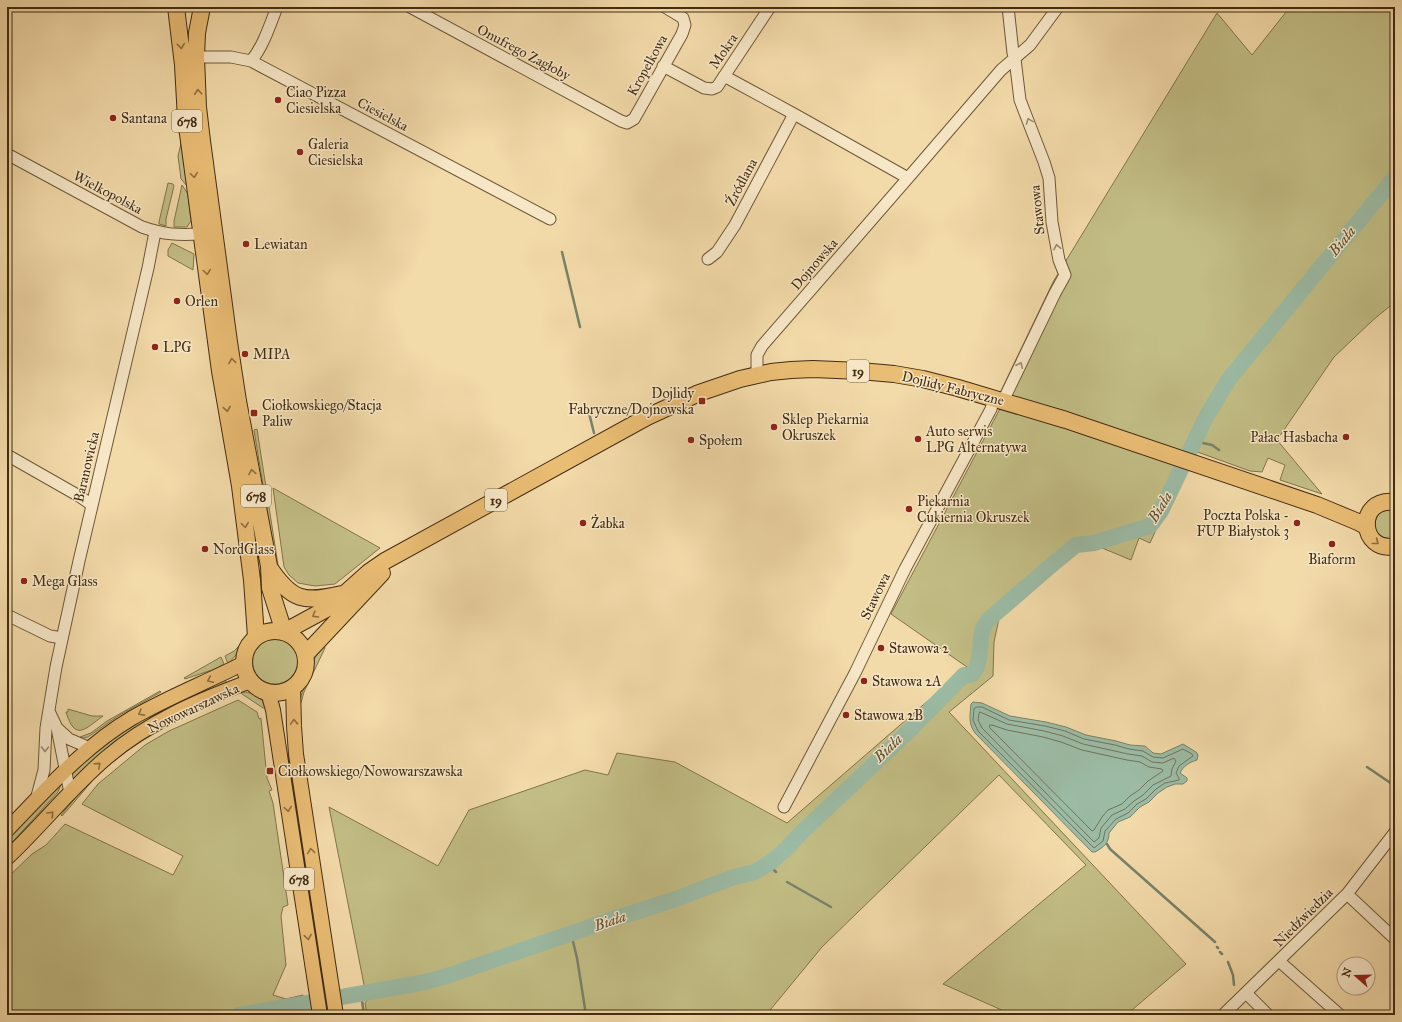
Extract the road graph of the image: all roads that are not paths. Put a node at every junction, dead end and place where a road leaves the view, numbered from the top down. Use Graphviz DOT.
graph roads {
  1 [pos="176,7"];
  2 [pos="202,7"];
  3 [pos="277,7"];
  4 [pos="410,7"];
  5 [pos="665,7"];
  6 [pos="770,7"];
  7 [pos="1008,7"];
  8 [pos="1058,7"];
  9 [pos="196,57"];
  10 [pos="1015,59"];
  11 [pos="251,61"];
  12 [pos="663,66"];
  13 [pos="724,76"];
  14 [pos="794,114"];
  15 [pos="624,123"];
  16 [pos="7,154"];
  17 [pos="908,178"];
  18 [pos="550,219"];
  19 [pos="155,232"];
  20 [pos="202,234"];
  21 [pos="708,259"];
  22 [pos="757,375"];
  23 [pos="999,399"];
  24 [pos="7,455"];
  25 [pos="1395,502"];
  26 [pos="92,505"];
  27 [pos="1317,505"];
  28 [pos="1372,510"];
  29 [pos="1367,527"];
  30 [pos="1394,547"];
  31 [pos="403,551"];
  32 [pos="268,566"];
  33 [pos="344,594"];
  34 [pos="7,615"];
  35 [pos="284,632"];
  36 [pos="62,638"];
  37 [pos="256,638"];
  38 [pos="305,656"];
  39 [pos="244,662"];
  40 [pos="251,681"];
  41 [pos="293,687"];
  42 [pos="268,692"];
  43 [pos="50,711"];
  44 [pos="57,728"];
  45 [pos="90,748"];
  46 [pos="66,769"];
  47 [pos="70,792"];
  48 [pos="36,801"];
  49 [pos="784,806"];
  50 [pos="7,830"];
  51 [pos="1395,832"];
  52 [pos="7,858"];
  53 [pos="1347,894"];
  54 [pos="1395,939"];
  55 [pos="1279,961"];
  56 [pos="1246,993"];
  57 [pos="335,1010"];
  58 [pos="319,1011"];
  59 [pos="1223,1015"];
  60 [pos="1268,1015"];
  61 [pos="1340,1015"];
  1 -- 20 [label="highway, 678, one-way"];
  2 -- 9 [label="highway, 678"];
  3 -- 11 [label="street"];
  4 -- 15 [label="street, Onufrego Zagłoby"];
  5 -- 12 [label="street, Kropelkowa"];
  6 -- 13 [label="street, Mokra"];
  7 -- 10 [label="street, Stawowa"];
  8 -- 10 [label="street, Dojnowska"];
  9 -- 11 [label="street, Ciesielska"];
  32 -- 9 [label="highway, 678, one-way"];
  10 -- 17 [label="street, Dojnowska"];
  23 -- 10 [label="street, Stawowa, one-way"];
  11 -- 18 [label="street, Ciesielska"];
  12 -- 13 [label="street, Mokra"];
  12 -- 15 [label="street, Kropelkowa"];
  13 -- 14 [label="street"];
  14 -- 17 [label="street"];
  14 -- 21 [label="street, Źródlana"];
  16 -- 19 [label="street, Wielkopolska"];
  17 -- 22 [label="street, Dojnowska"];
  19 -- 20 [label="street, Wielkopolska"];
  19 -- 26 [label="street, Baranowicka"];
  20 -- 37 [label="highway, 678, one-way"];
  22 -- 23 [label="highway, Dojlidy Fabryczne / 19"];
  22 -- 31 [label="highway, Dojlidy Fabryczne / 19"];
  23 -- 27 [label="highway, Dojlidy Fabryczne / 19"];
  23 -- 49 [label="street, Stawowa"];
  24 -- 26 [label="street"];
  25 -- 28 [label="highway, 19"];
  26 -- 36 [label="street, Baranowicka"];
  27 -- 28 [label="highway, Dojlidy Fabryczne / 19"];
  27 -- 29 [label="highway, Dojlidy Fabryczne / 19"];
  28 -- 29 [label="highway"];
  29 -- 30 [label="highway, one-way"];
  31 -- 33 [label="highway, 19"];
  31 -- 38 [label="highway, 19"];
  32 -- 33 [label="highway"];
  32 -- 35 [label="highway, 678"];
  33 -- 35 [label="highway, 19, one-way"];
  34 -- 36 [label="street"];
  35 -- 37 [label="highway, 19"];
  35 -- 38 [label="highway"];
  36 -- 43 [label="street, Baranowicka"];
  37 -- 39 [label="highway"];
  38 -- 41 [label="highway"];
  39 -- 40 [label="highway"];
  39 -- 45 [label="main road, Nowowarszawska, one-way"];
  40 -- 42 [label="highway"];
  47 -- 40 [label="main road, Nowowarszawska, one-way"];
  41 -- 42 [label="highway"];
  57 -- 41 [label="main road, 678, one-way"];
  42 -- 58 [label="main road, 678, one-way"];
  43 -- 44 [label="street, Baranowicka"];
  43 -- 48 [label="street, Baranowicka, one-way"];
  44 -- 45 [label="street, Baranowicka"];
  44 -- 46 [label="street, Baranowicka"];
  45 -- 46 [label="main road, Nowowarszawska"];
  46 -- 47 [label="street, Baranowicka"];
  46 -- 48 [label="main road, Nowowarszawska"];
  52 -- 47 [label="main road, Nowowarszawska, one-way"];
  48 -- 50 [label="main road, Nowowarszawska"];
  51 -- 53 [label="street, Niedźwiedzia"];
  53 -- 54 [label="street"];
  53 -- 55 [label="street, Niedźwiedzia"];
  55 -- 56 [label="street, Niedźwiedzia"];
  55 -- 61 [label="street"];
  56 -- 59 [label="street, Niedźwiedzia"];
  56 -- 60 [label="street"];
}
